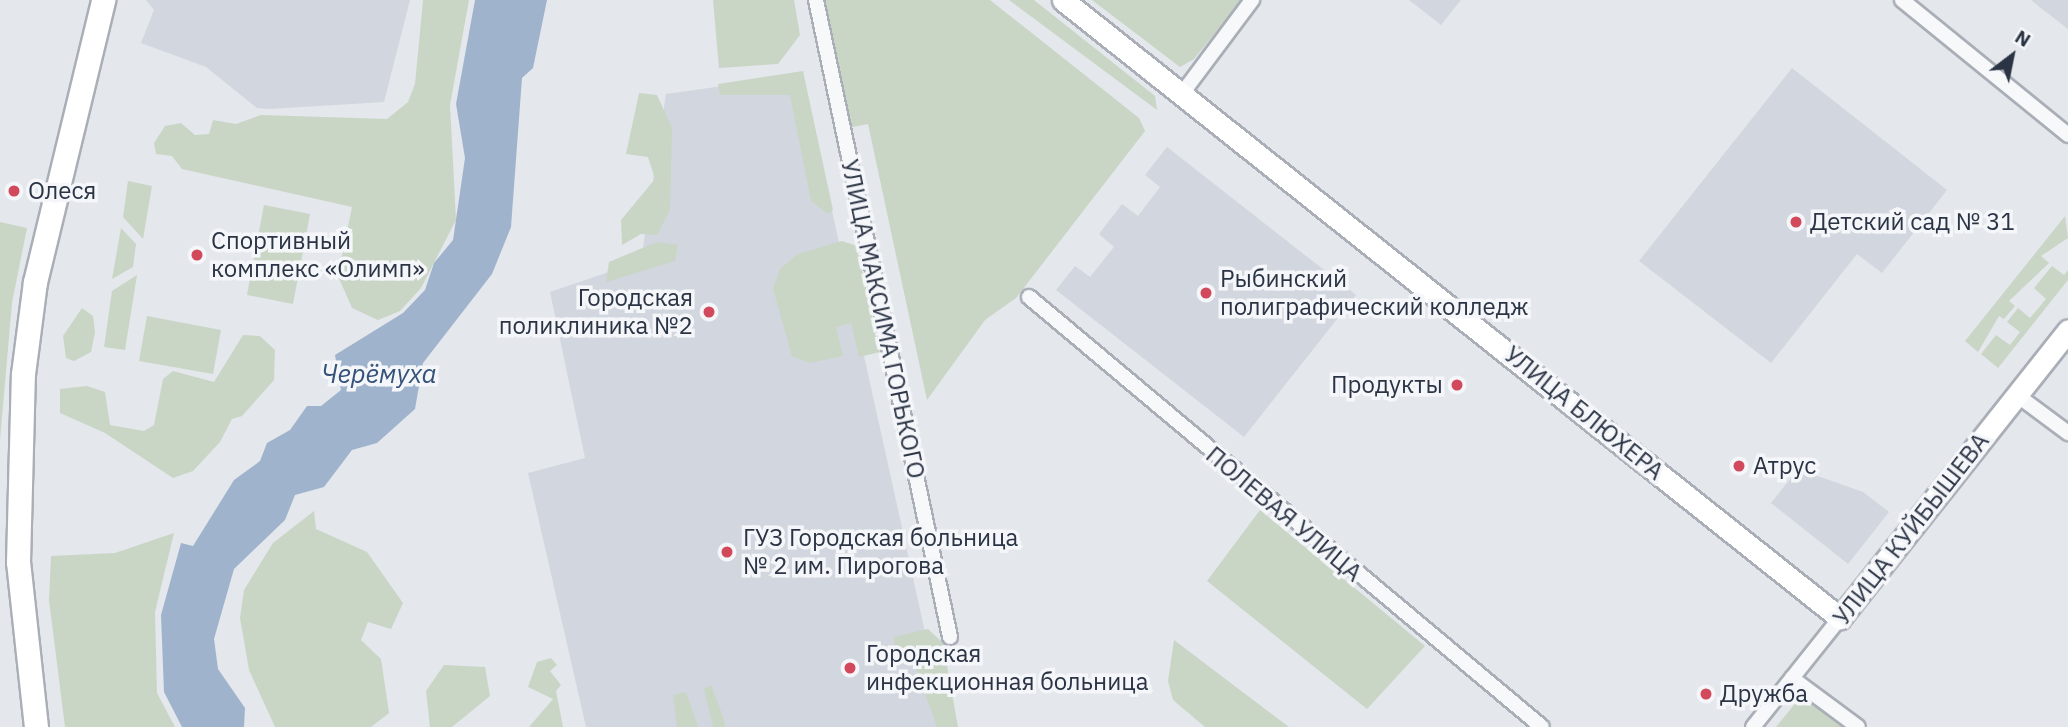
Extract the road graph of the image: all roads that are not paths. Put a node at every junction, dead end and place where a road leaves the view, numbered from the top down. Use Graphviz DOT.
graph roads {
  1 [pos="816,0"];
  2 [pos="1063,0"];
  3 [pos="1252,0"];
  4 [pos="1902,0"];
  5 [pos="103,2"];
  6 [pos="1181,95"];
  7 [pos="2068,135"];
  8 [pos="1029,298"];
  9 [pos="2068,330"];
  10 [pos="2017,394"];
  11 [pos="2068,433"];
  12 [pos="9,560"];
  13 [pos="1840,618"];
  14 [pos="950,637"];
  15 [pos="1792,678"];
  16 [pos="36,727"];
  17 [pos="1542,727"];
  18 [pos="1753,727"];
  19 [pos="1858,727"];
  1 -- 14 [label="street, УЛИЦА МАКСИМА ГОРЬКОГО"];
  2 -- 6 [label="street, УЛИЦА БЛЮХЕРА"];
  3 -- 6 [label="street"];
  4 -- 7 [label="street"];
  5 -- 12 [label="main road"];
  6 -- 13 [label="street, УЛИЦА БЛЮХЕРА"];
  8 -- 17 [label="street, ПОЛЕВАЯ УЛИЦА"];
  9 -- 10 [label="street, УЛИЦА КУЙБЫШЕВА"];
  10 -- 11 [label="street"];
  10 -- 13 [label="street, УЛИЦА КУЙБЫШЕВА"];
  12 -- 16 [label="main road"];
  13 -- 15 [label="street, УЛИЦА КУЙБЫШЕВА"];
  15 -- 18 [label="street, УЛИЦА КУЙБЫШЕВА"];
  15 -- 19 [label="street"];
}
